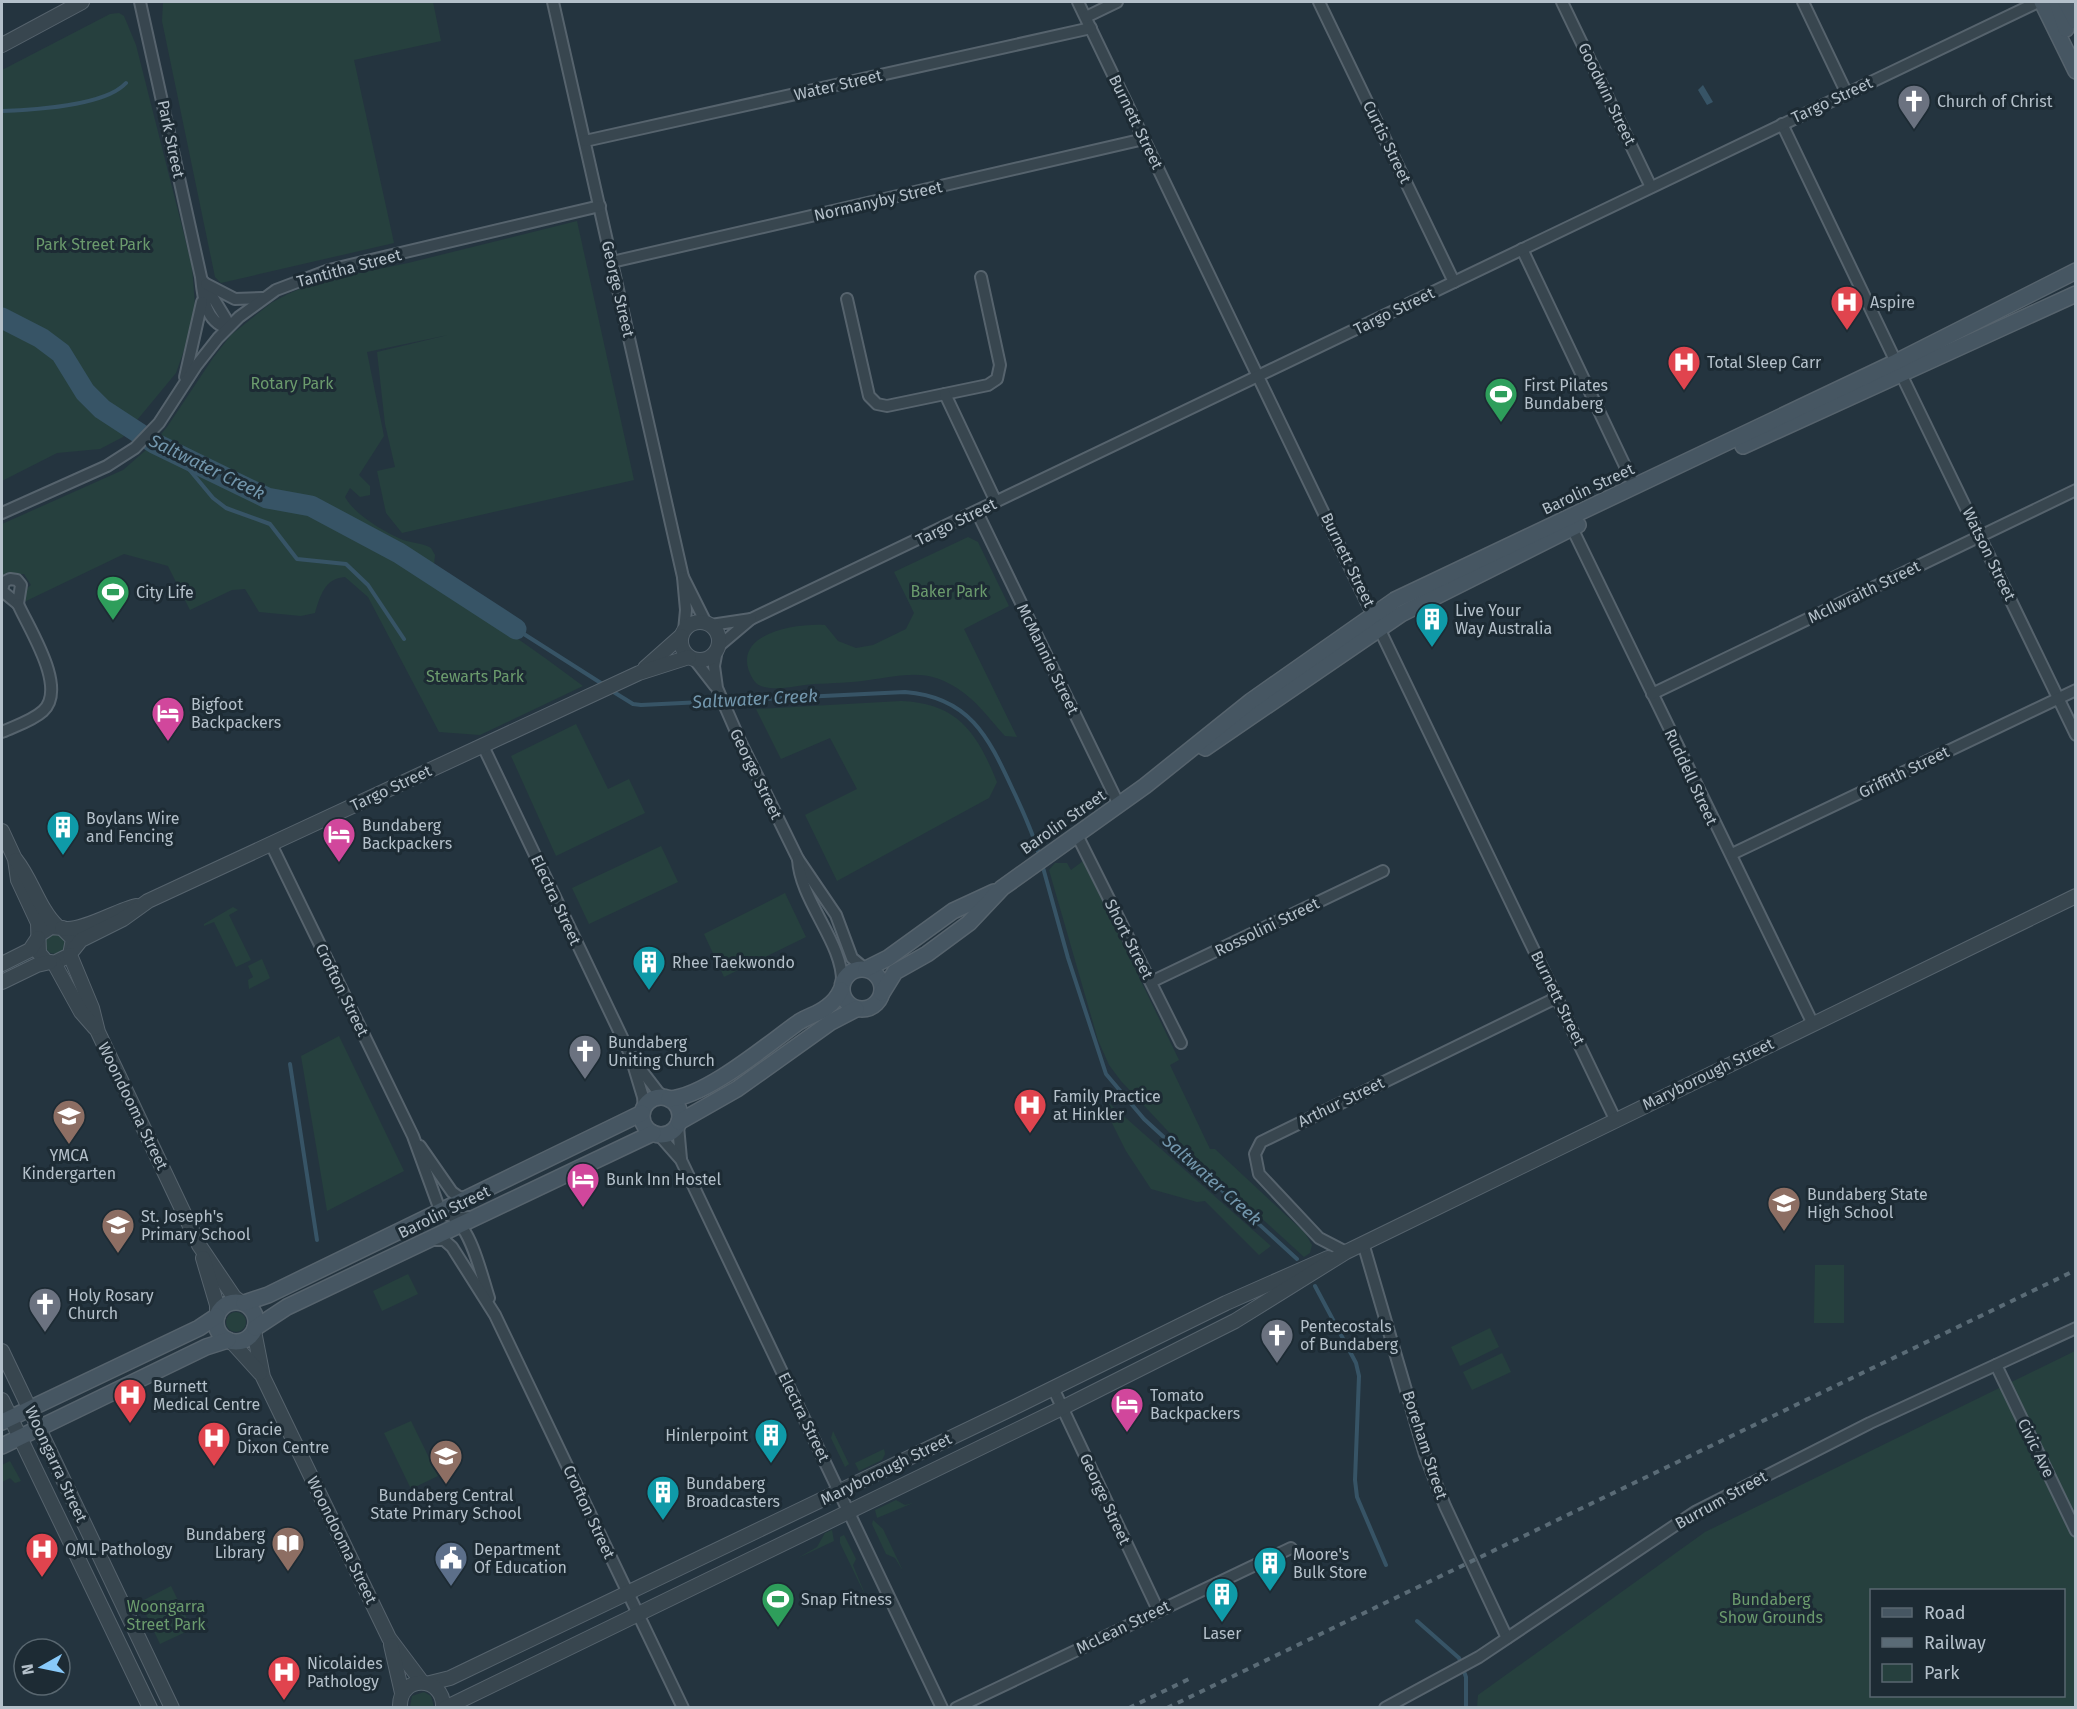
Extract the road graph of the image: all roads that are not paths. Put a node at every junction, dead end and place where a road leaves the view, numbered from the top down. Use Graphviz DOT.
graph roads {
  1 [pos="82,2"];
  2 [pos="140,2"];
  3 [pos="553,2"];
  4 [pos="1078,2"];
  5 [pos="1117,2"];
  6 [pos="1319,2"];
  7 [pos="1562,2"];
  8 [pos="1803,2"];
  9 [pos="2040,2"];
  10 [pos="2057,2"];
  11 [pos="2066,2"];
  12 [pos="1086,17"];
  13 [pos="2076,21"];
  14 [pos="1091,28"];
  15 [pos="2,45"];
  16 [pos="2076,48"];
  17 [pos="2076,71"];
  18 [pos="1847,93"];
  19 [pos="1782,124"];
  20 [pos="1144,139"];
  21 [pos="585,141"];
  22 [pos="1651,188"];
  23 [pos="600,206"];
  24 [pos="1522,249"];
  25 [pos="612,262"];
  26 [pos="2076,271"];
  27 [pos="981,277"];
  28 [pos="202,279"];
  29 [pos="1454,282"];
  30 [pos="2076,294"];
  31 [pos="202,296"];
  32 [pos="266,297"];
  33 [pos="847,298"];
  34 [pos="227,328"];
  35 [pos="1898,368"];
  36 [pos="1259,376"];
  37 [pos="182,389"];
  38 [pos="945,394"];
  39 [pos="1635,487"];
  40 [pos="2076,490"];
  41 [pos="996,502"];
  42 [pos="977,512"];
  43 [pos="2,513"];
  44 [pos="1572,528"];
  45 [pos="1980,536"];
  46 [pos="683,577"];
  47 [pos="18,604"];
  48 [pos="751,619"];
  49 [pos="1377,620"];
  50 [pos="708,624"];
  51 [pos="683,633"];
  52 [pos="718,648"];
  53 [pos="692,658"];
  54 [pos="636,674"];
  55 [pos="717,689"];
  56 [pos="2076,690"];
  57 [pos="1652,694"];
  58 [pos="2057,698"];
  59 [pos="2,732"];
  60 [pos="2076,735"];
  61 [pos="483,746"];
  62 [pos="1119,806"];
  63 [pos="2,831"];
  64 [pos="1077,835"];
  65 [pos="272,844"];
  66 [pos="1732,854"];
  67 [pos="15,859"];
  68 [pos="798,859"];
  69 [pos="1383,871"];
  70 [pos="1002,888"];
  71 [pos="2076,896"];
  72 [pos="144,904"];
  73 [pos="60,927"];
  74 [pos="38,937"];
  75 [pos="71,953"];
  76 [pos="52,963"];
  77 [pos="2,964"];
  78 [pos="865,968"];
  79 [pos="2,982"];
  80 [pos="1151,982"];
  81 [pos="842,986"];
  82 [pos="882,993"];
  83 [pos="1557,997"];
  84 [pos="856,1009"];
  85 [pos="1813,1024"];
  86 [pos="98,1032"];
  87 [pos="1181,1044"];
  88 [pos="630,1054"];
  89 [pos="668,1098"];
  90 [pos="643,1111"];
  91 [pos="1615,1119"];
  92 [pos="679,1124"];
  93 [pos="656,1134"];
  94 [pos="413,1136"];
  95 [pos="681,1160"];
  96 [pos="474,1197"];
  97 [pos="441,1213"];
  98 [pos="477,1216"];
  99 [pos="422,1222"];
  100 [pos="460,1224"];
  101 [pos="426,1241"];
  102 [pos="1363,1243"];
  103 [pos="199,1245"];
  104 [pos="1344,1253"];
  105 [pos="242,1302"];
  106 [pos="217,1315"];
  107 [pos="495,1316"];
  108 [pos="2076,1328"];
  109 [pos="254,1330"];
  110 [pos="230,1341"];
  111 [pos="2,1351"];
  112 [pos="1996,1365"];
  113 [pos="263,1377"];
  114 [pos="1053,1388"];
  115 [pos="2,1400"];
  116 [pos="1062,1408"];
  117 [pos="29,1409"];
  118 [pos="6,1420"];
  119 [pos="39,1428"];
  120 [pos="20,1438"];
  121 [pos="2,1446"];
  122 [pos="839,1491"];
  123 [pos="849,1511"];
  124 [pos="2076,1531"];
  125 [pos="1291,1548"];
  126 [pos="108,1574"];
  127 [pos="90,1583"];
  128 [pos="627,1593"];
  129 [pos="1158,1610"];
  130 [pos="637,1613"];
  131 [pos="389,1638"];
  132 [pos="1507,1638"];
  133 [pos="426,1683"];
  134 [pos="400,1699"];
  135 [pos="150,1707"];
  136 [pos="172,1707"];
  137 [pos="387,1707"];
  138 [pos="444,1707"];
  139 [pos="683,1707"];
  140 [pos="942,1707"];
  141 [pos="956,1707"];
  142 [pos="1385,1707"];
  1 -- 15 [label="street"];
  2 -- 28 [label="street, Park Street"];
  3 -- 21 [label="street, George Street"];
  4 -- 12 [label="street, Burnett Street"];
  5 -- 12 [label="street"];
  6 -- 29 [label="street, Curtis Street"];
  7 -- 22 [label="street, Goodwin Street"];
  8 -- 18 [label="street"];
  9 -- 17 [label="main road"];
  9 -- 18 [label="street, Targo Street"];
  10 -- 16 [label="main road"];
  11 -- 13 [label="main road"];
  12 -- 14 [label="street, Burnett Street"];
  14 -- 20 [label="street, Burnett Street"];
  14 -- 21 [label="street, Water Street"];
  18 -- 19 [label="street, Targo Street"];
  19 -- 22 [label="street, Targo Street"];
  19 -- 35 [label="street, Watson Street"];
  20 -- 25 [label="street, Normanyby Street"];
  20 -- 36 [label="street, Burnett Street"];
  21 -- 23 [label="street, George Street"];
  22 -- 24 [label="street, Targo Street"];
  23 -- 25 [label="street, George Street"];
  23 -- 32 [label="street, Tantitha Street"];
  24 -- 29 [label="street, Targo Street"];
  24 -- 39 [label="street"];
  25 -- 46 [label="street, George Street"];
  26 -- 35 [label="main road, Barolin Street"];
  27 -- 38 [label="street"];
  28 -- 31 [label="street, Park Street"];
  28 -- 32 [label="street"];
  28 -- 34 [label="street, Park Street"];
  29 -- 36 [label="street, Targo Street"];
  30 -- 35 [label="main road, Barolin Street"];
  31 -- 34 [label="street, Park Street"];
  31 -- 37 [label="street, Park Street"];
  32 -- 34 [label="street, Tantitha Street"];
  33 -- 38 [label="street"];
  34 -- 37 [label="street, Tantitha Street"];
  35 -- 39 [label="main road, Barolin Street"];
  35 -- 44 [label="main road, Barolin Street"];
  35 -- 45 [label="street, Watson Street"];
  36 -- 41 [label="street, Targo Street"];
  36 -- 49 [label="street, Burnett Street"];
  37 -- 43 [label="street, Tantitha Street"];
  38 -- 41 [label="street"];
  39 -- 49 [label="main road, Barolin Street"];
  40 -- 45 [label="street, McIlwraith Street"];
  41 -- 42 [label="street, Targo Street"];
  42 -- 48 [label="street, Targo Street"];
  42 -- 62 [label="street, McMannie Street"];
  44 -- 49 [label="main road, Barolin Street"];
  44 -- 57 [label="street, Ruddell Street"];
  45 -- 57 [label="street, McIlwraith Street"];
  45 -- 58 [label="street, Watson Street"];
  46 -- 50 [label="street, George Street"];
  46 -- 51 [label="street, George Street"];
  47 -- 59 [label="street"];
  48 -- 50 [label="street, Targo Street"];
  48 -- 52 [label="street, Targo Street"];
  49 -- 62 [label="main road, Barolin Street"];
  49 -- 83 [label="street, Burnett Street"];
  50 -- 51 [label="street"];
  50 -- 52 [label="street"];
  51 -- 53 [label="street"];
  51 -- 54 [label="street, Targo Street"];
  52 -- 53 [label="street"];
  52 -- 55 [label="street, George Street"];
  53 -- 54 [label="street, Targo Street"];
  53 -- 55 [label="street, George Street"];
  54 -- 61 [label="street, Targo Street"];
  55 -- 68 [label="street, George Street"];
  56 -- 58 [label="street, Griffith Street"];
  57 -- 66 [label="street, Ruddell Street"];
  58 -- 60 [label="street, Watson Street"];
  58 -- 66 [label="street, Griffith Street"];
  61 -- 65 [label="street, Targo Street"];
  61 -- 88 [label="street, Electra Street"];
  62 -- 64 [label="main road, Barolin Street"];
  63 -- 67 [label="street"];
  64 -- 70 [label="main road, Barolin Street"];
  64 -- 80 [label="street, Short Street"];
  65 -- 72 [label="street, Targo Street"];
  65 -- 94 [label="street, Crofton Street"];
  66 -- 85 [label="street, Ruddell Street"];
  67 -- 73 [label="street"];
  67 -- 74 [label="street"];
  68 -- 78 [label="street, George Street"];
  68 -- 81 [label="street, George Street"];
  69 -- 80 [label="street, Rossolini Street"];
  70 -- 78 [label="main road, Barolin Street"];
  70 -- 82 [label="main road, Barolin Street"];
  71 -- 85 [label="street, Maryborough Street"];
  72 -- 73 [label="street, Targo Street"];
  72 -- 75 [label="street, Targo Street"];
  73 -- 74 [label="street"];
  73 -- 75 [label="street"];
  74 -- 76 [label="street"];
  74 -- 77 [label="street"];
  75 -- 76 [label="street"];
  75 -- 86 [label="street, Woondooma Street"];
  76 -- 79 [label="street"];
  76 -- 86 [label="street, Woondooma Street"];
  78 -- 81 [label="main road"];
  78 -- 82 [label="main road"];
  80 -- 87 [label="street, Short Street"];
  81 -- 84 [label="main road"];
  81 -- 89 [label="main road"];
  82 -- 84 [label="main road"];
  83 -- 91 [label="street, Burnett Street"];
  83 -- 104 [label="street, Arthur Street"];
  84 -- 92 [label="main road"];
  85 -- 91 [label="street, Maryborough Street"];
  86 -- 103 [label="street, Woondooma Street"];
  88 -- 89 [label="street, Electra Street"];
  88 -- 90 [label="street, Electra Street"];
  89 -- 90 [label="main road"];
  89 -- 92 [label="main road"];
  90 -- 93 [label="main road"];
  90 -- 96 [label="main road, Barolin Street"];
  91 -- 102 [label="street, Maryborough Street"];
  92 -- 93 [label="main road"];
  92 -- 95 [label="street, Electra Street"];
  93 -- 95 [label="street, Electra Street"];
  93 -- 98 [label="main road, Barolin Street"];
  94 -- 96 [label="street, Crofton Street"];
  94 -- 97 [label="street, Crofton Street"];
  95 -- 122 [label="street, Electra Street"];
  96 -- 97 [label="main road, Barolin Street"];
  97 -- 98 [label="street"];
  97 -- 99 [label="main road, Barolin Street"];
  98 -- 100 [label="main road, Barolin Street"];
  99 -- 100 [label="street"];
  99 -- 105 [label="main road, Barolin Street"];
  100 -- 101 [label="main road, Barolin Street"];
  100 -- 107 [label="street, Crofton Street"];
  101 -- 107 [label="street, Crofton Street"];
  101 -- 109 [label="main road, Barolin Street"];
  102 -- 104 [label="street, Maryborough Street"];
  102 -- 132 [label="street, Boreham Street"];
  103 -- 105 [label="street, Woondooma Street"];
  103 -- 106 [label="street, Woondooma Street"];
  104 -- 114 [label="street, Maryborough Street"];
  104 -- 116 [label="street, Maryborough Street"];
  105 -- 106 [label="main road"];
  105 -- 109 [label="main road"];
  106 -- 110 [label="main road"];
  106 -- 117 [label="main road"];
  107 -- 128 [label="street, Crofton Street"];
  108 -- 112 [label="street, Burrum Street"];
  109 -- 110 [label="main road"];
  109 -- 113 [label="street, Woondooma Street"];
  110 -- 113 [label="street, Woondooma Street"];
  110 -- 119 [label="main road"];
  111 -- 117 [label="street, Woongarra Street"];
  112 -- 124 [label="street, Civic Ave"];
  112 -- 132 [label="street, Burrum Street"];
  113 -- 131 [label="street, Woondooma Street"];
  114 -- 116 [label="street, George Street"];
  114 -- 122 [label="street, Maryborough Street"];
  115 -- 118 [label="street, Woongarra Street"];
  116 -- 123 [label="street, Maryborough Street"];
  116 -- 129 [label="street, George Street"];
  117 -- 118 [label="main road"];
  117 -- 119 [label="street, Woongarra Street"];
  118 -- 120 [label="street, Woongarra Street"];
  119 -- 120 [label="main road"];
  119 -- 126 [label="street, Woongarra Street"];
  120 -- 121 [label="main road"];
  120 -- 127 [label="street, Woongarra Street"];
  122 -- 123 [label="street, Electra Street"];
  122 -- 128 [label="street, Maryborough Street"];
  123 -- 130 [label="street, Maryborough Street"];
  123 -- 140 [label="street, Electra Street"];
  125 -- 129 [label="street, McLean Street"];
  126 -- 127 [label="street"];
  126 -- 136 [label="street, Woongarra Street"];
  127 -- 135 [label="street, Woongarra Street"];
  128 -- 130 [label="street, Crofton Street"];
  128 -- 133 [label="street, Maryborough Street"];
  129 -- 141 [label="street, McLean Street"];
  130 -- 138 [label="street, Maryborough Street"];
  130 -- 139 [label="street, Crofton Street"];
  131 -- 133 [label="street, Woondooma Street"];
  131 -- 134 [label="street, Woondooma Street"];
  132 -- 142 [label="street, Burrum Street"];
  133 -- 134 [label="street, Maryborough Street"];
  133 -- 138 [label="street, Woondooma Street"];
  134 -- 137 [label="street"];
}
